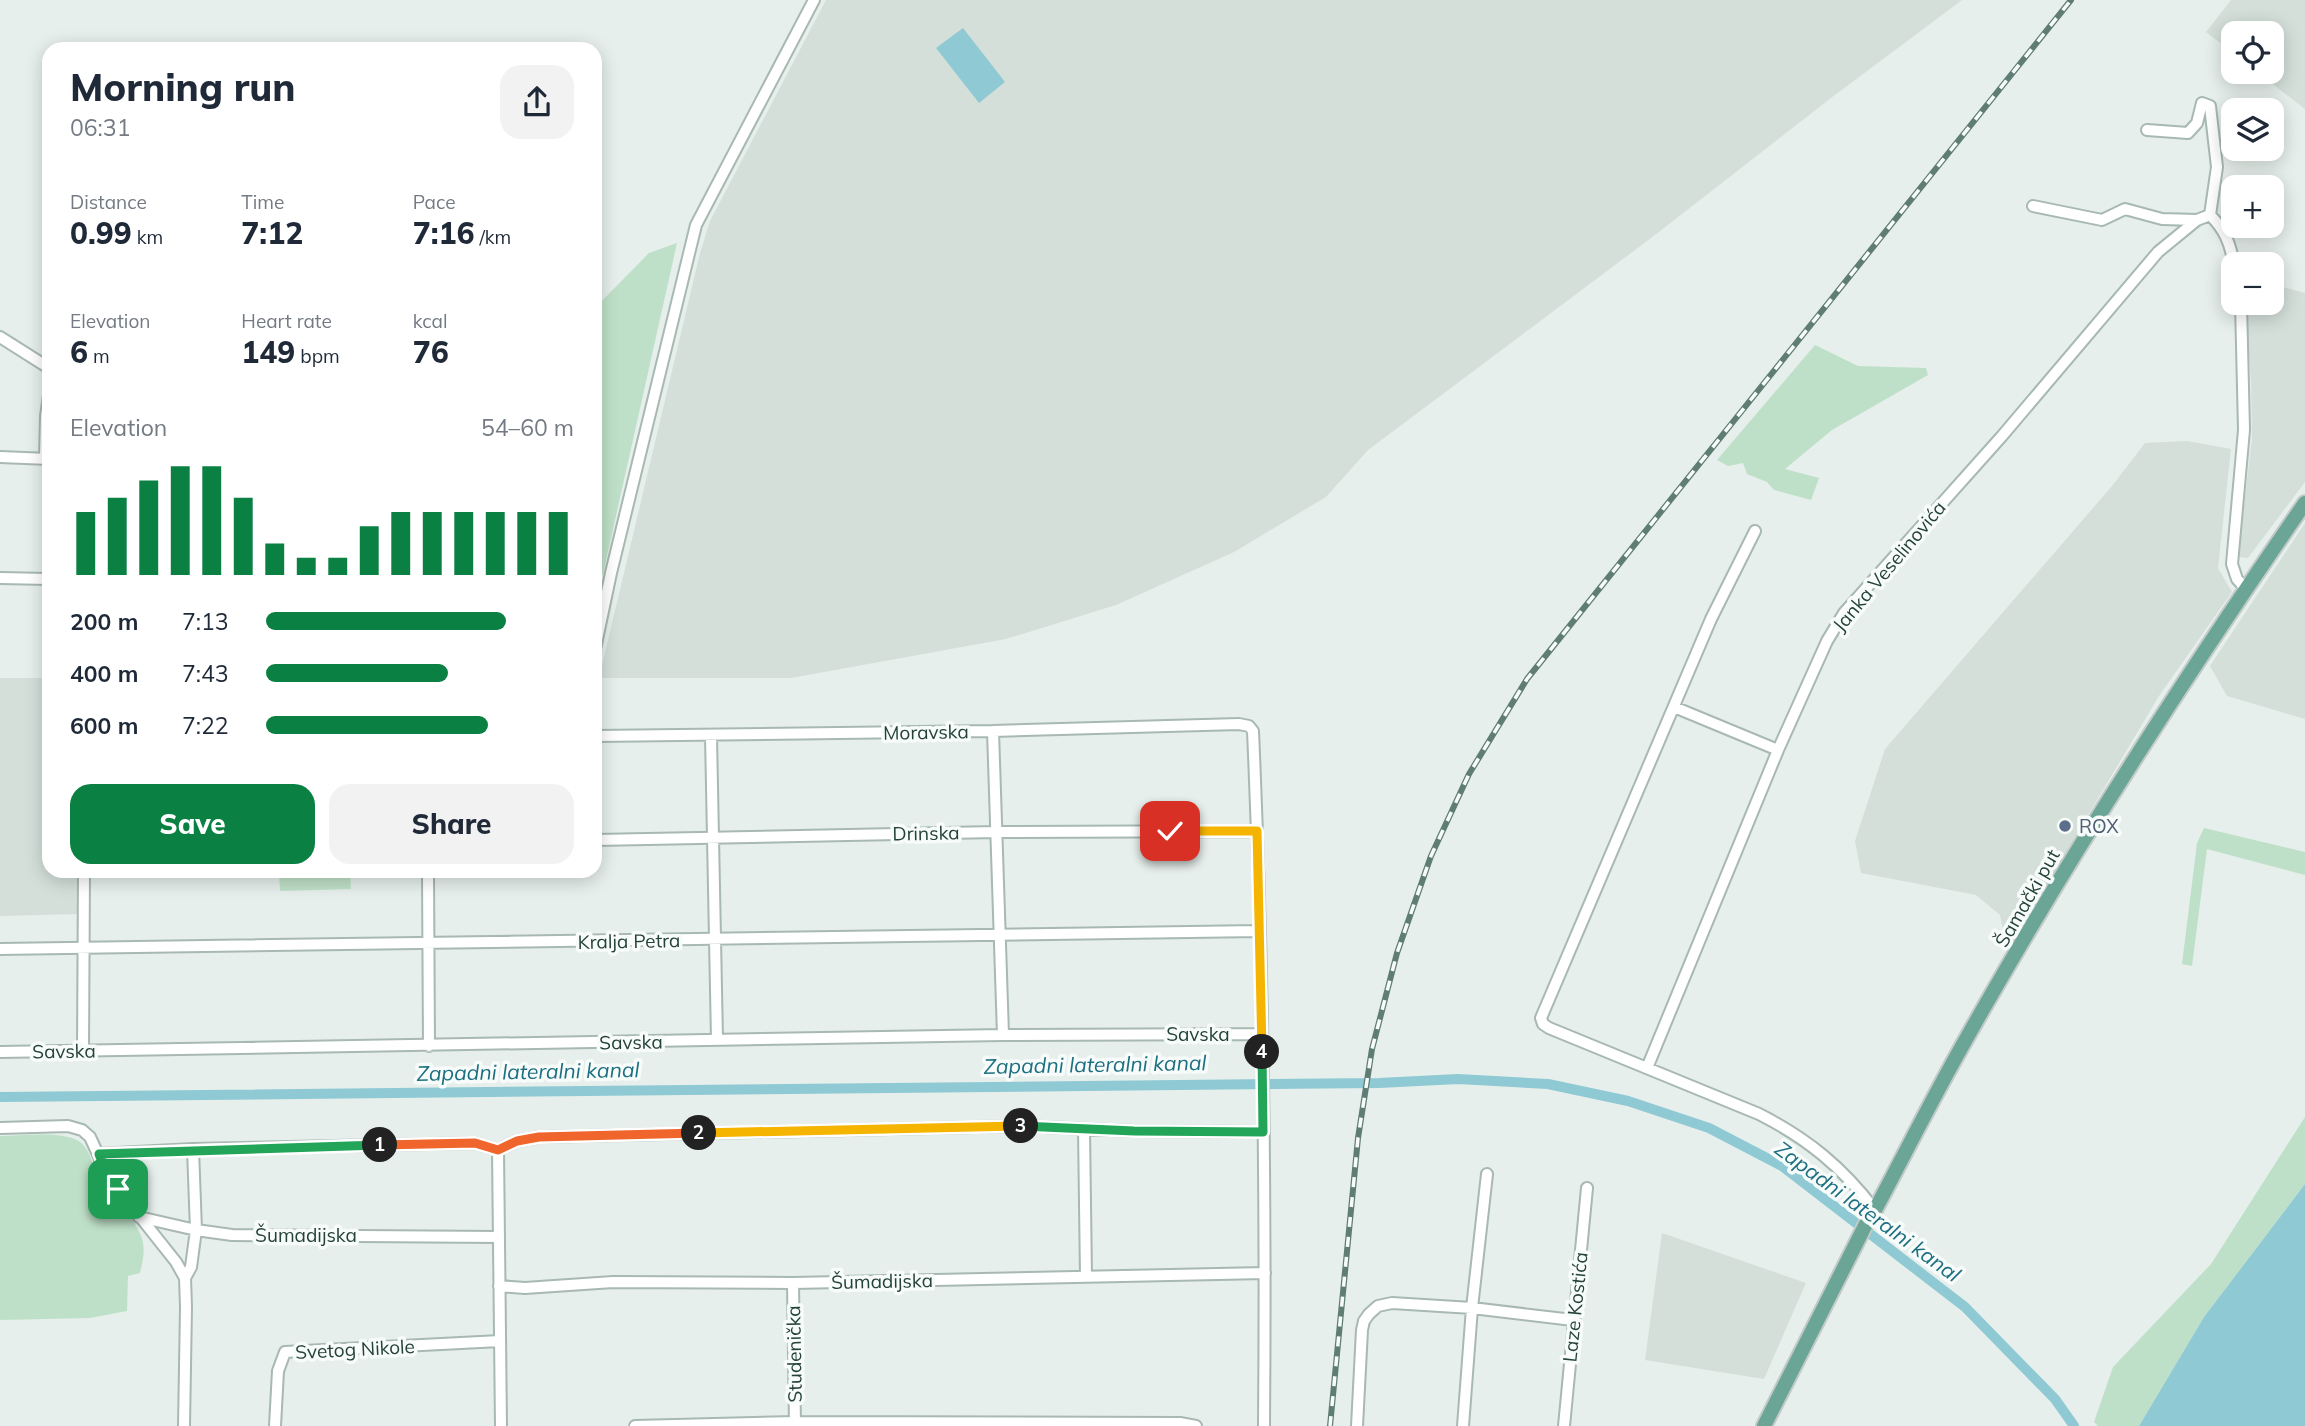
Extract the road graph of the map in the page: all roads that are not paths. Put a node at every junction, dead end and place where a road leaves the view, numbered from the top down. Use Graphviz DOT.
graph roads {
  1 [pos="814,0"];
  2 [pos="2147,130"];
  3 [pos="2033,206"];
  4 [pos="2210,215"];
  5 [pos="2197,220"];
  6 [pos="2232,252"];
  7 [pos="2241,315"];
  8 [pos="0,337"];
  9 [pos="42,364"];
  10 [pos="0,457"];
  11 [pos="42,459"];
  12 [pos="2305,503"];
  13 [pos="1755,531"];
  14 [pos="0,578"];
  15 [pos="42,579"];
  16 [pos="2246,589"];
  17 [pos="602,595"];
  18 [pos="1674,707"];
  19 [pos="993,731"];
  20 [pos="602,735"];
  21 [pos="710,736"];
  22 [pos="1778,750"];
  23 [pos="1257,831"];
  24 [pos="996,832"];
  25 [pos="713,838"];
  26 [pos="602,840"];
  27 [pos="84,878"];
  28 [pos="428,878"];
  29 [pos="1259,931"];
  30 [pos="1000,933"];
  31 [pos="715,940"];
  32 [pos="428,944"];
  33 [pos="0,948"];
  34 [pos="83,948"];
  35 [pos="1262,1034"];
  36 [pos="1003,1035"];
  37 [pos="718,1040"];
  38 [pos="429,1046"];
  39 [pos="83,1050"];
  40 [pos="0,1052"];
  41 [pos="1647,1068"];
  42 [pos="0,1128"];
  43 [pos="1084,1129"];
  44 [pos="1263,1132"];
  45 [pos="193,1149"];
  46 [pos="498,1150"];
  47 [pos="99,1154"];
  48 [pos="1487,1174"];
  49 [pos="1587,1188"];
  50 [pos="1872,1214"];
  51 [pos="139,1217"];
  52 [pos="195,1230"];
  53 [pos="499,1237"];
  54 [pos="1265,1273"];
  55 [pos="1086,1277"];
  56 [pos="185,1278"];
  57 [pos="793,1283"];
  58 [pos="499,1286"];
  59 [pos="1472,1308"];
  60 [pos="1573,1320"];
  61 [pos="500,1341"];
  62 [pos="795,1424"];
  63 [pos="1087,1424"];
  64 [pos="184,1426"];
  65 [pos="275,1426"];
  66 [pos="501,1426"];
  67 [pos="635,1426"];
  68 [pos="1196,1426"];
  69 [pos="1264,1426"];
  70 [pos="1357,1426"];
  71 [pos="1463,1426"];
  72 [pos="1564,1426"];
  73 [pos="1764,1426"];
  1 -- 17 [label="street"];
  2 -- 4 [label="street"];
  3 -- 5 [label="street"];
  4 -- 5 [label="street, Janka Veselinovića"];
  4 -- 6 [label="street"];
  5 -- 22 [label="street, Janka Veselinovića"];
  7 -- 16 [label="street"];
  8 -- 9 [label="street"];
  10 -- 11 [label="street"];
  12 -- 16 [label="main road, Šamački put"];
  13 -- 18 [label="street"];
  14 -- 15 [label="street"];
  16 -- 50 [label="main road, Šamački put"];
  18 -- 22 [label="street"];
  18 -- 41 [label="street"];
  19 -- 21 [label="street, Moravska"];
  19 -- 23 [label="street, Moravska"];
  19 -- 24 [label="street"];
  20 -- 21 [label="street, Moravska"];
  21 -- 25 [label="street"];
  22 -- 41 [label="street, Janka Veselinovića"];
  23 -- 24 [label="street, Drinska"];
  23 -- 29 [label="street"];
  24 -- 25 [label="street, Drinska"];
  24 -- 30 [label="street"];
  25 -- 26 [label="street, Drinska"];
  25 -- 31 [label="street"];
  27 -- 34 [label="street"];
  28 -- 32 [label="street"];
  29 -- 30 [label="street, Kralja Petra"];
  29 -- 35 [label="street"];
  30 -- 31 [label="street, Kralja Petra"];
  30 -- 36 [label="street"];
  31 -- 32 [label="street, Kralja Petra"];
  31 -- 37 [label="street"];
  32 -- 34 [label="street, Kralja Petra"];
  32 -- 38 [label="street"];
  33 -- 34 [label="street, Kralja Petra"];
  34 -- 39 [label="street"];
  35 -- 36 [label="street, Savska"];
  35 -- 44 [label="street"];
  36 -- 37 [label="street, Savska"];
  37 -- 38 [label="street, Savska"];
  38 -- 39 [label="street, Savska"];
  39 -- 40 [label="street, Savska"];
  41 -- 50 [label="street"];
  42 -- 47 [label="street"];
  43 -- 44 [label="street"];
  43 -- 46 [label="street"];
  43 -- 55 [label="street"];
  44 -- 54 [label="street"];
  45 -- 46 [label="street"];
  45 -- 47 [label="street"];
  45 -- 52 [label="street"];
  46 -- 53 [label="street"];
  47 -- 51 [label="street"];
  48 -- 59 [label="street"];
  49 -- 60 [label="street, Laze Kostića"];
  50 -- 73 [label="main road, Šamački put"];
  51 -- 52 [label="street, Šumadijska"];
  51 -- 56 [label="street"];
  52 -- 53 [label="street, Šumadijska"];
  52 -- 56 [label="street"];
  53 -- 58 [label="street"];
  54 -- 55 [label="street, Šumadijska"];
  54 -- 69 [label="street"];
  55 -- 57 [label="street, Šumadijska"];
  56 -- 64 [label="street"];
  57 -- 58 [label="street, Šumadijska"];
  57 -- 62 [label="street, Studenička"];
  58 -- 61 [label="street"];
  59 -- 60 [label="street"];
  59 -- 70 [label="street"];
  59 -- 71 [label="street"];
  60 -- 72 [label="street, Laze Kostića"];
  61 -- 65 [label="street, Svetog Nikole"];
  61 -- 66 [label="street"];
  62 -- 63 [label="street"];
  62 -- 67 [label="street"];
  63 -- 68 [label="street"];
}
